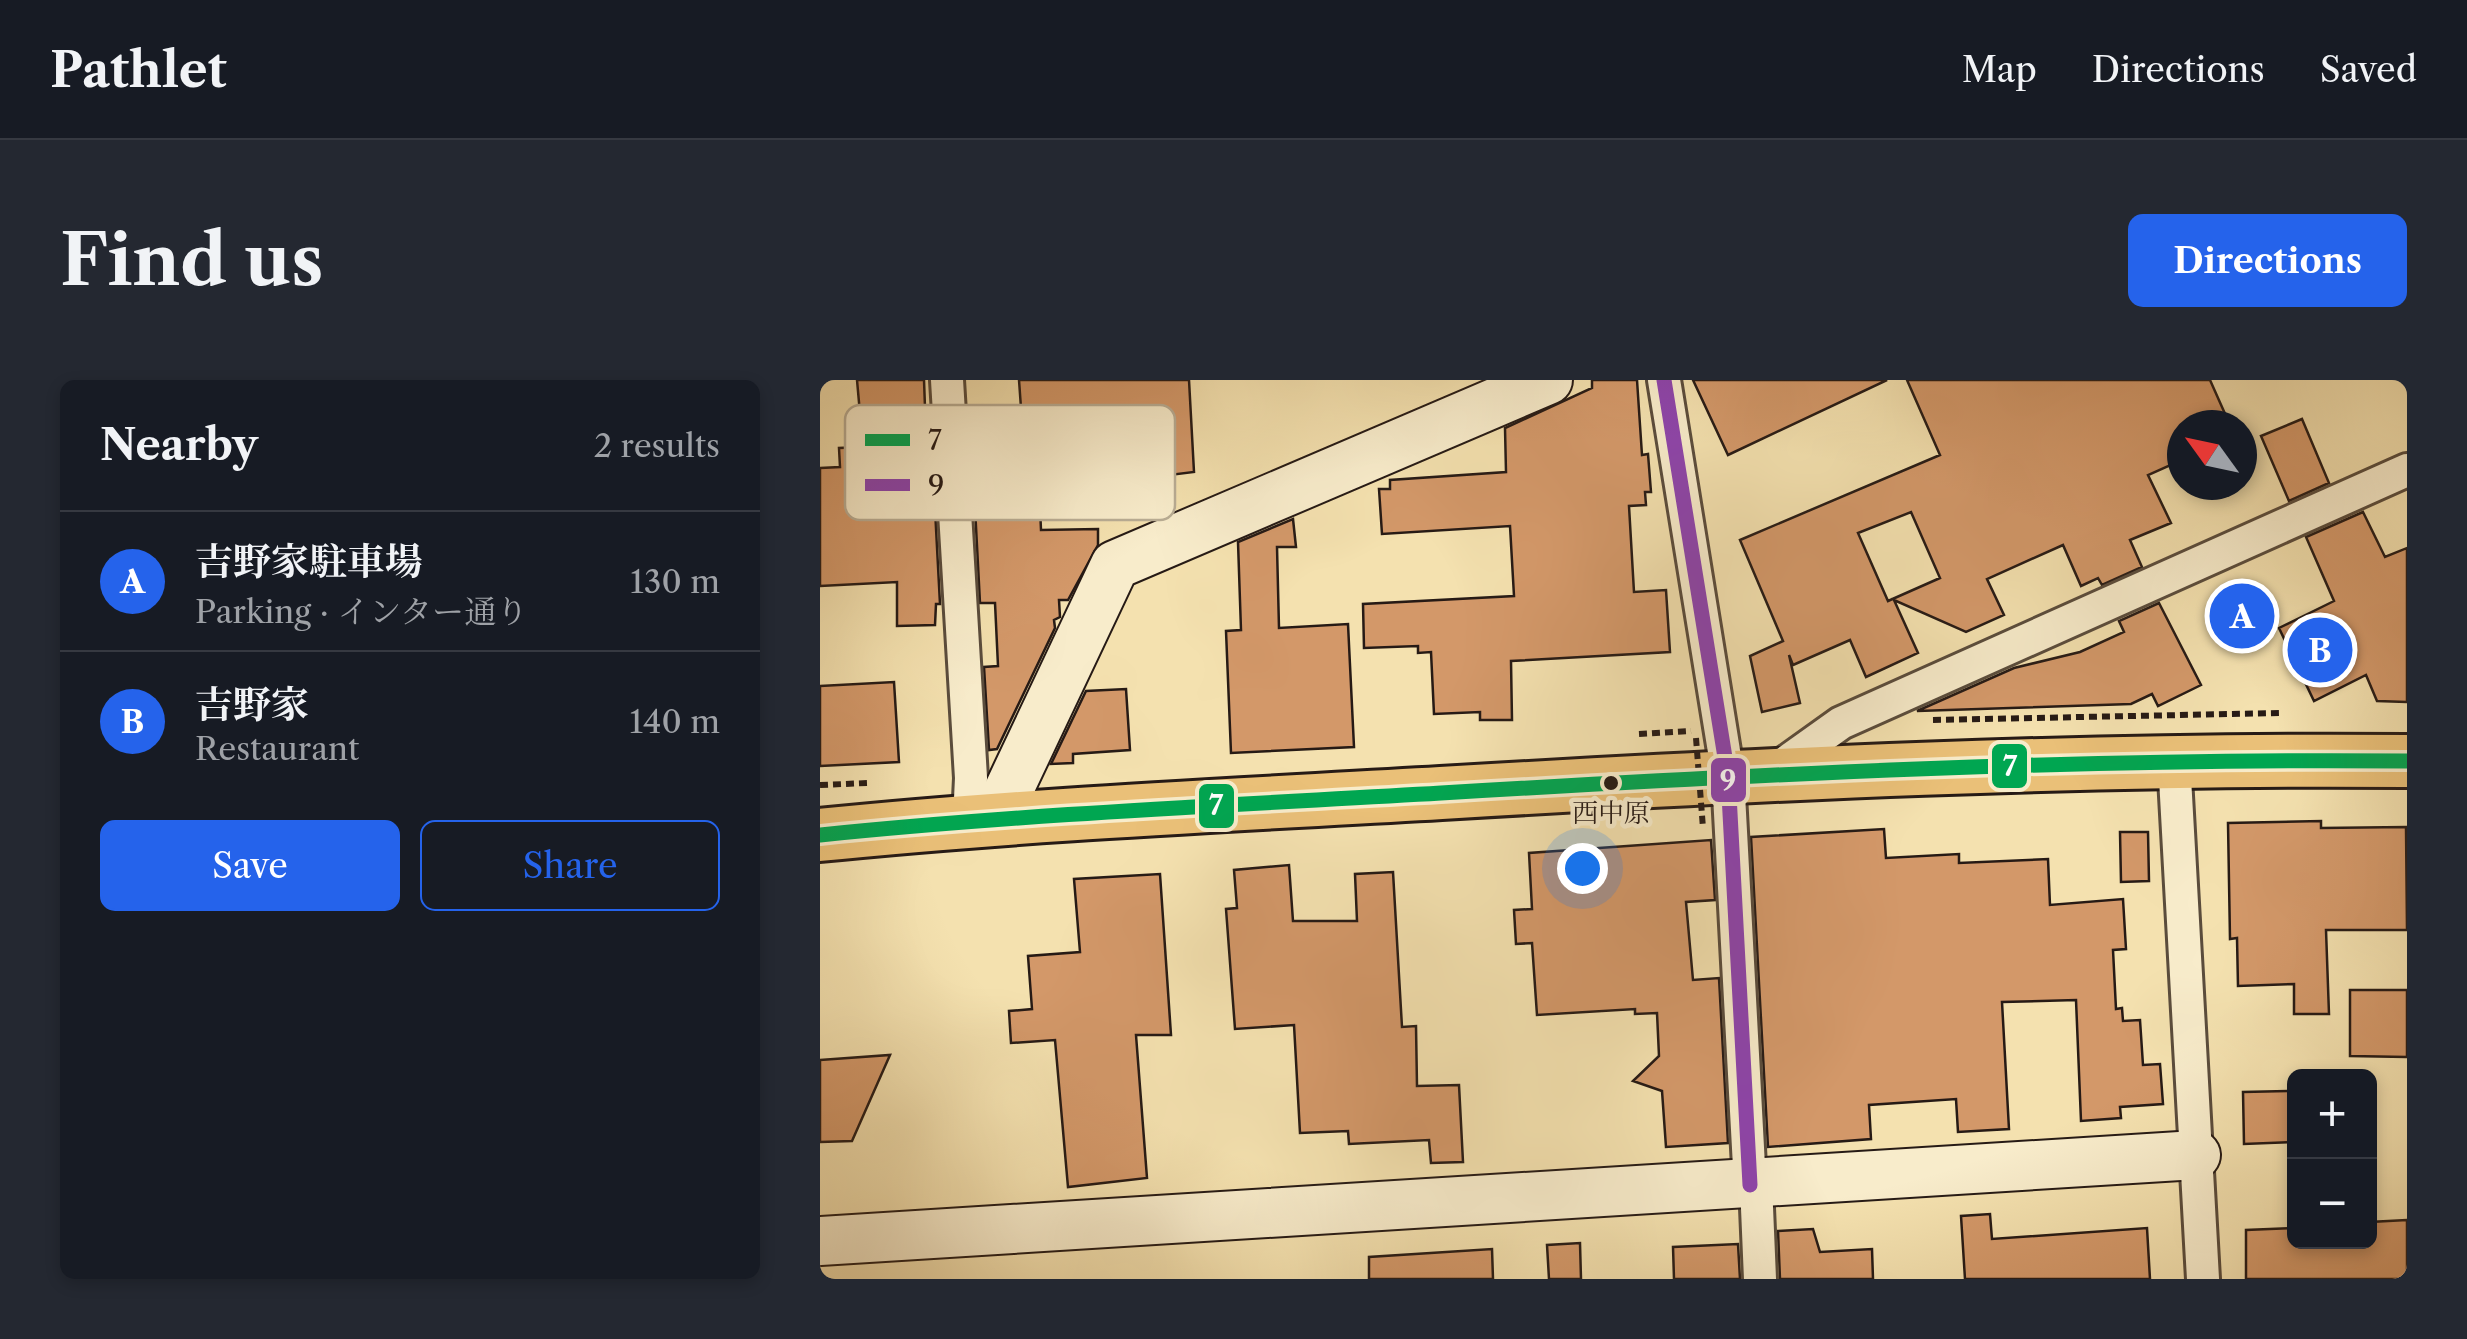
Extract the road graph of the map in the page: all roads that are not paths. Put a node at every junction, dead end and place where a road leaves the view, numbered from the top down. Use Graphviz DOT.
graph roads {
  1 [pos="947,380"];
  2 [pos="1548,380"];
  3 [pos="1664,380"];
  4 [pos="949,405"];
  5 [pos="2407,470"];
  6 [pos="955,520"];
  7 [pos="2174,760"];
  8 [pos="2407,761"];
  9 [pos="1731,763"];
  10 [pos="982,820"];
  11 [pos="820,836"];
  12 [pos="2196,1156"];
  13 [pos="1753,1185"];
  14 [pos="820,1241"];
  15 [pos="1760,1279"];
  16 [pos="2203,1279"];
  1 -- 4 [label="street"];
  2 -- 10 [label="street"];
  3 -- 9 [label="street"];
  5 -- 9 [label="street"];
  6 -- 10 [label="street"];
  7 -- 8 [label="main road"];
  7 -- 9 [label="main road"];
  7 -- 12 [label="street"];
  9 -- 10 [label="main road"];
  9 -- 13 [label="street"];
  10 -- 11 [label="main road"];
  12 -- 13 [label="street"];
  12 -- 16 [label="street"];
  13 -- 14 [label="street"];
  13 -- 15 [label="street"];
}
